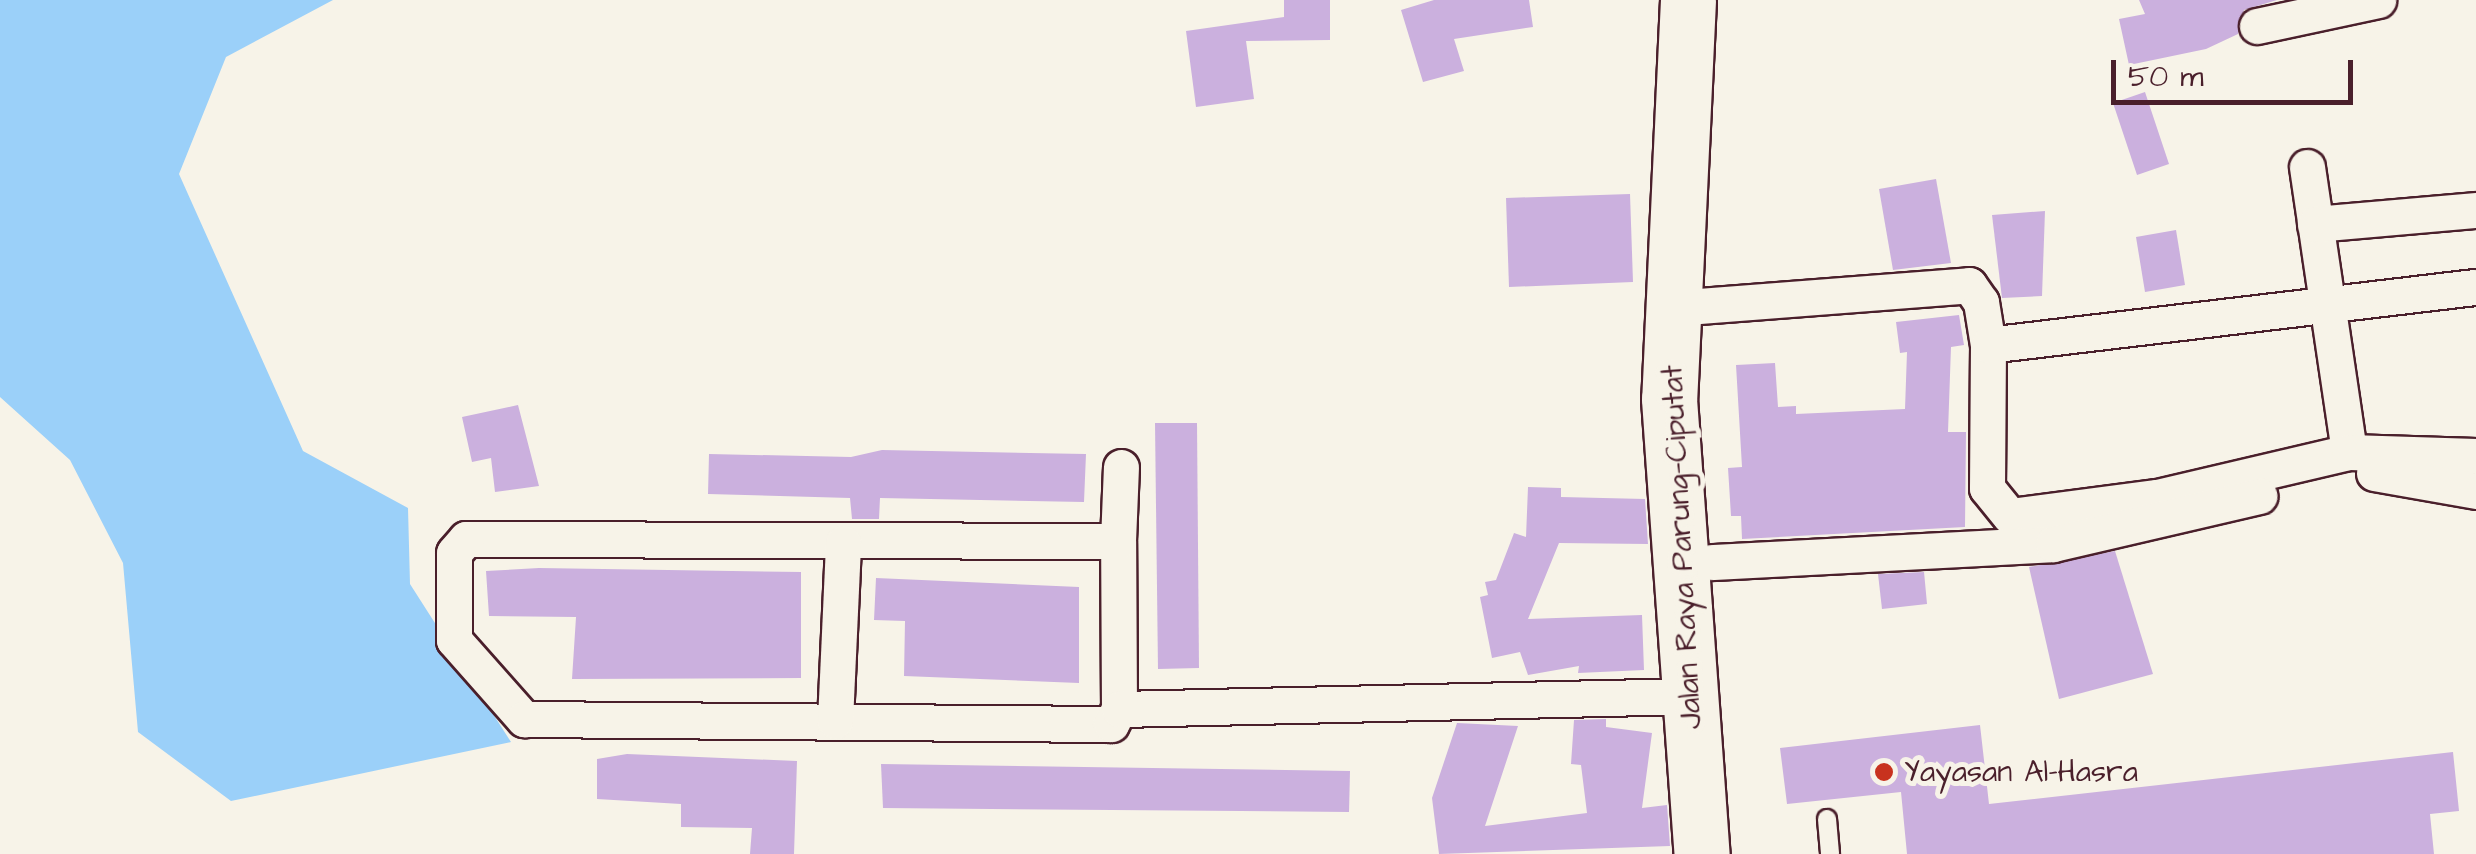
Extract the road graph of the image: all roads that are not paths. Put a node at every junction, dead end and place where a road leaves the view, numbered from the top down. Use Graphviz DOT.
graph roads {
  1 [pos="1688,0"];
  2 [pos="1718,0"];
  3 [pos="2378,0"];
  4 [pos="2257,26"];
  5 [pos="2308,167"];
  6 [pos="2476,210"];
  7 [pos="2316,224"];
  8 [pos="2476,287"];
  9 [pos="2327,304"];
  10 [pos="1687,306"];
  11 [pos="1988,345"];
  12 [pos="2348,452"];
  13 [pos="2476,456"];
  14 [pos="1120,467"];
  15 [pos="2476,491"];
  16 [pos="1118,541"];
  17 [pos="843,543"];
  18 [pos="1712,562"];
  19 [pos="1690,696"];
  20 [pos="1120,709"];
  21 [pos="835,721"];
  22 [pos="1827,819"];
  23 [pos="1702,854"];
  24 [pos="1736,854"];
  25 [pos="1830,854"];
  1 -- 10 [label="highway, Jalan Raya Parung—Ciputat"];
  2 -- 10 [label="highway, Jalan Raya Parung—Ciputat"];
  3 -- 4 [label="street"];
  5 -- 7 [label="street"];
  6 -- 7 [label="street"];
  7 -- 9 [label="street"];
  8 -- 9 [label="street"];
  9 -- 11 [label="street"];
  9 -- 12 [label="street"];
  10 -- 11 [label="street"];
  10 -- 18 [label="highway, Jalan Raya Parung—Ciputat"];
  10 -- 19 [label="highway, Jalan Raya Parung—Ciputat"];
  11 -- 12 [label="street"];
  12 -- 13 [label="street"];
  14 -- 16 [label="street"];
  15 -- 18 [label="street"];
  16 -- 17 [label="street"];
  16 -- 20 [label="street"];
  17 -- 21 [label="street"];
  17 -- 21 [label="street"];
  18 -- 24 [label="highway, Jalan Raya Parung—Ciputat"];
  19 -- 20 [label="street"];
  19 -- 23 [label="highway, Jalan Raya Parung—Ciputat"];
  20 -- 21 [label="street"];
  22 -- 25 [label="lane"];
}
